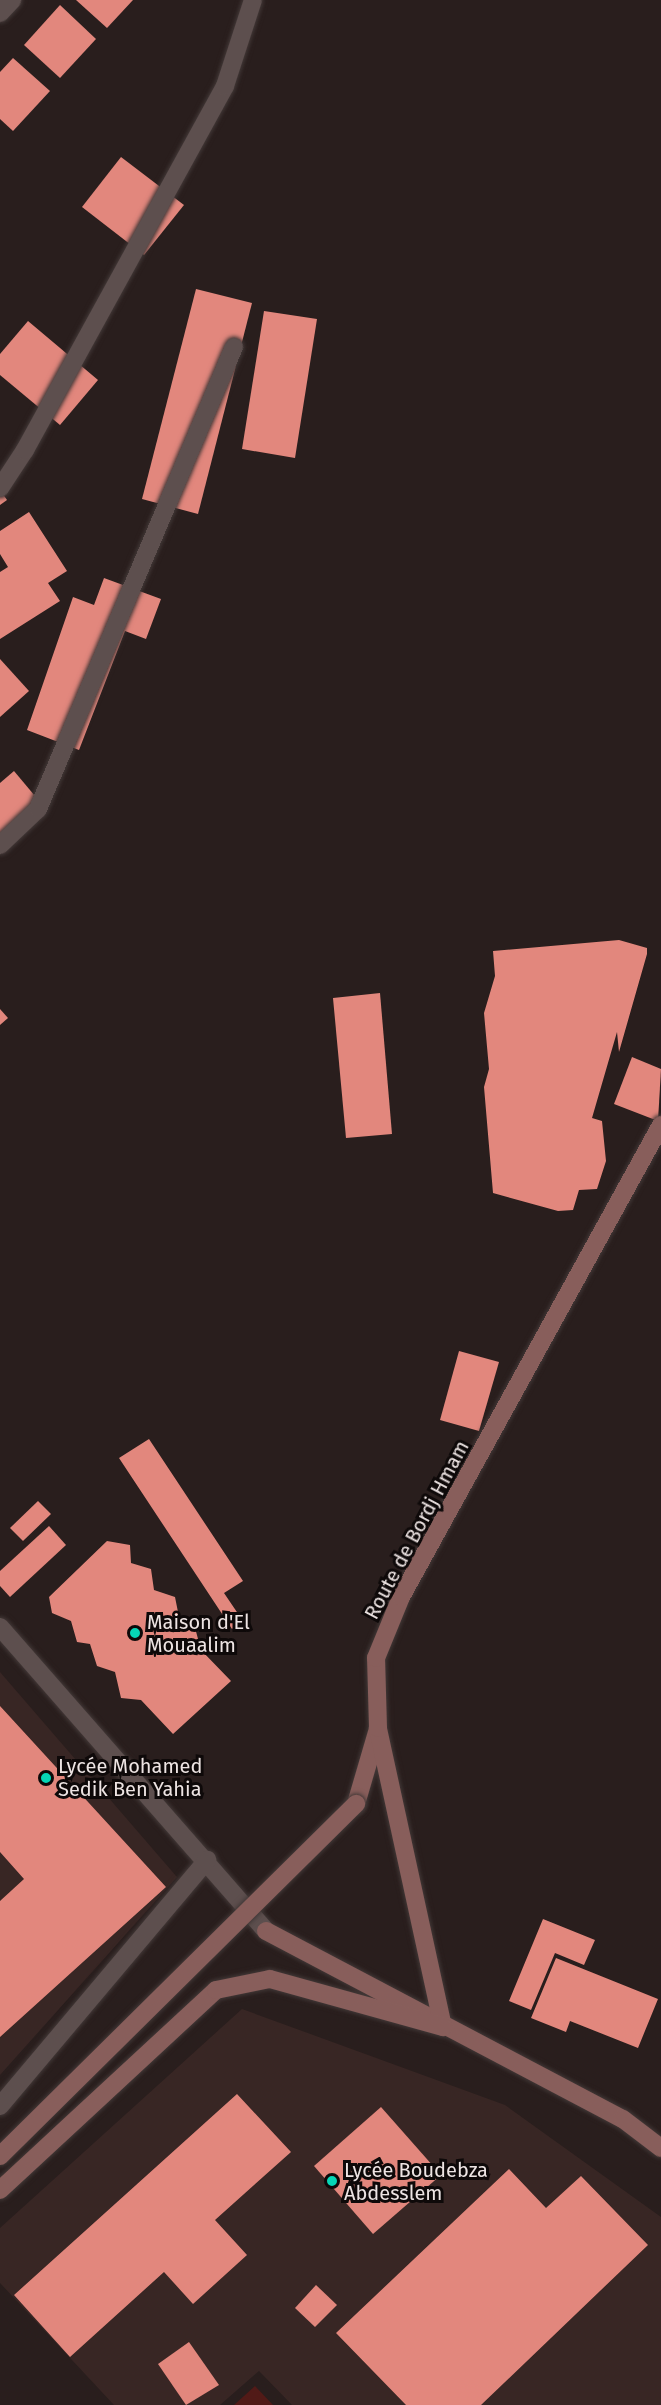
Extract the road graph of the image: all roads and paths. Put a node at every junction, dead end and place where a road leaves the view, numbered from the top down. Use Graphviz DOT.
graph roads {
  1 [pos="12,0"];
  2 [pos="253,0"];
  3 [pos="0,13"];
  4 [pos="234,347"];
  5 [pos="0,488"];
  6 [pos="0,845"];
  7 [pos="661,1125"];
  8 [pos="0,1627"];
  9 [pos="378,1728"];
  10 [pos="207,1860"];
  11 [pos="266,1931"];
  12 [pos="443,2027"];
  13 [pos="0,2106"];
  14 [pos="661,2148"];
  15 [pos="0,2156"];
  16 [pos="0,2190"];
  1 -- 3 [label="street"];
  2 -- 5 [label="street"];
  4 -- 6 [label="street"];
  7 -- 9 [label="main road, Route de Bordj Hmam"];
  8 -- 10 [label="street"];
  9 -- 12 [label="main road, Route de Bordj Hmam"];
  9 -- 15 [label="main road, bridge"];
  10 -- 11 [label="street"];
  10 -- 13 [label="street"];
  11 -- 12 [label="main road"];
  12 -- 14 [label="main road"];
  12 -- 16 [label="main road"];
}
